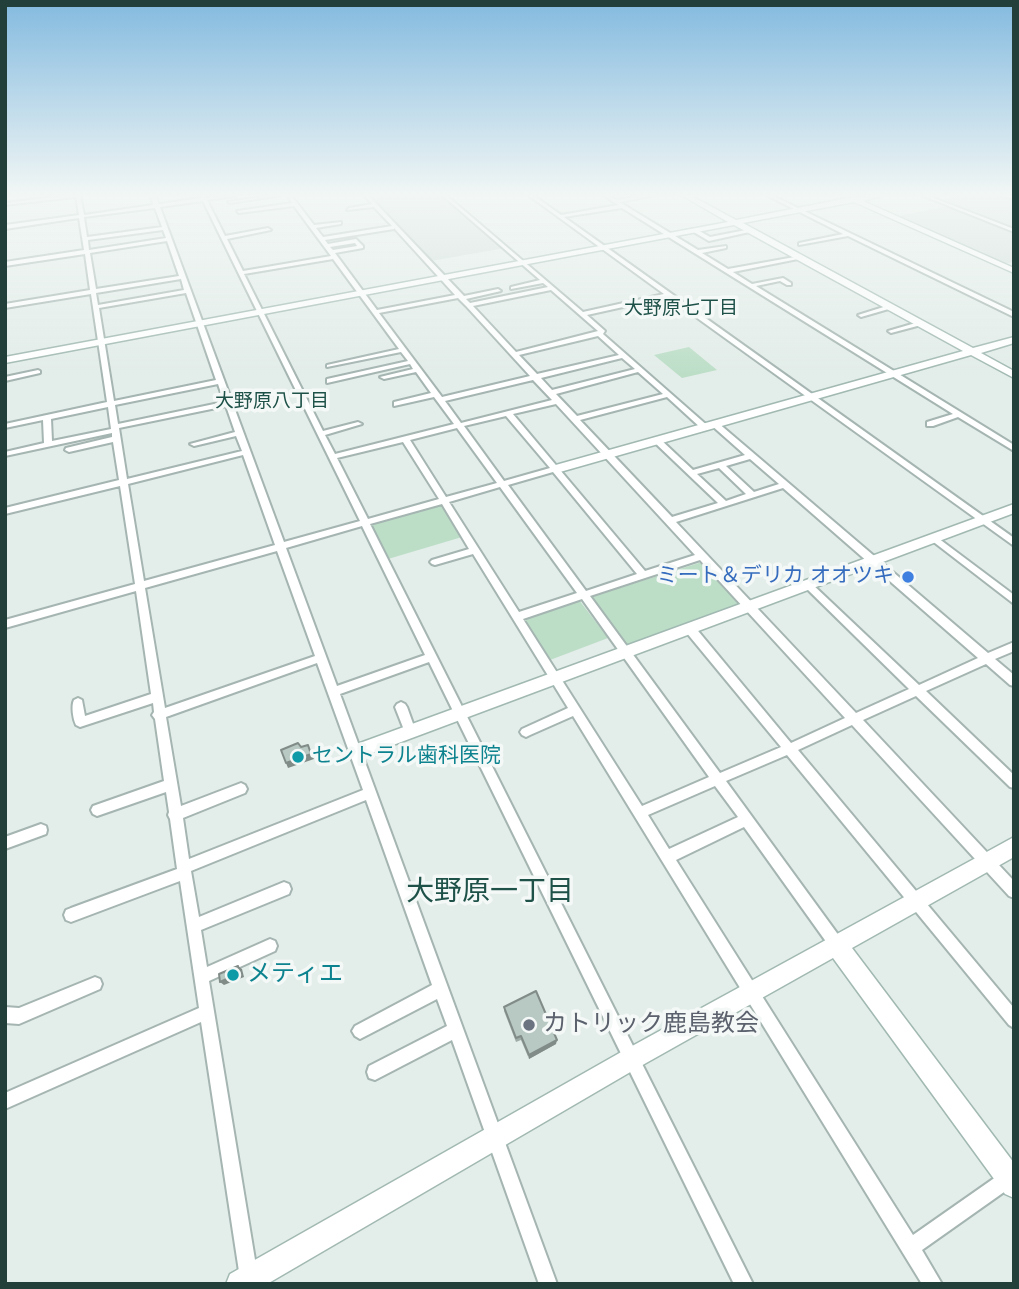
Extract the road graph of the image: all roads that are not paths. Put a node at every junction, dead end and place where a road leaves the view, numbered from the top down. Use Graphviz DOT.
graph roads {
  1 [pos="61,255"];
  2 [pos="88,255"];
  3 [pos="175,255"];
  4 [pos="232,255"];
  5 [pos="327,255"];
  6 [pos="334,255"];
  7 [pos="420,255"];
  8 [pos="514,255"];
  9 [pos="559,255"];
  10 [pos="615,255"];
  11 [pos="703,255"];
  12 [pos="795,255"];
  13 [pos="892,255"];
  14 [pos="979,255"];
  15 [pos="798,257"];
  16 [pos="522,262"];
  17 [pos="5,264"];
  18 [pos="728,271"];
  19 [pos="1014,271"];
  20 [pos="240,273"];
  21 [pos="182,277"];
  22 [pos="441,277"];
  23 [pos="544,281"];
  24 [pos="789,284"];
  25 [pos="751,286"];
  26 [pos="513,288"];
  27 [pos="552,288"];
  28 [pos="188,290"];
  29 [pos="498,291"];
  30 [pos="93,292"];
  31 [pos="361,293"];
  32 [pos="669,295"];
  33 [pos="460,297"];
  34 [pos="468,305"];
  35 [pos="5,306"];
  36 [pos="96,307"];
  37 [pos="890,307"];
  38 [pos="260,312"];
  39 [pos="376,312"];
  40 [pos="581,314"];
  41 [pos="862,315"];
  42 [pos="1014,315"];
  43 [pos="199,323"];
  44 [pos="919,324"];
  45 [pos="891,331"];
  46 [pos="598,334"];
  47 [pos="1014,340"];
  48 [pos="101,342"];
  49 [pos="404,350"];
  50 [pos="972,352"];
  51 [pos="514,354"];
  52 [pos="622,356"];
  53 [pos="5,360"];
  54 [pos="412,362"];
  55 [pos="329,366"];
  56 [pos="418,370"];
  57 [pos="638,370"];
  58 [pos="38,372"];
  59 [pos="891,374"];
  60 [pos="1014,374"];
  61 [pos="384,377"];
  62 [pos="536,378"];
  63 [pos="5,379"];
  64 [pos="220,381"];
  65 [pos="330,381"];
  66 [pos="550,393"];
  67 [pos="668,396"];
  68 [pos="811,396"];
  69 [pos="437,397"];
  70 [pos="557,401"];
  71 [pos="228,403"];
  72 [pos="110,404"];
  73 [pos="397,404"];
  74 [pos="508,413"];
  75 [pos="958,415"];
  76 [pos="47,417"];
  77 [pos="575,419"];
  78 [pos="358,424"];
  79 [pos="930,424"];
  80 [pos="709,425"];
  81 [pos="5,426"];
  82 [pos="458,426"];
  83 [pos="115,432"];
  84 [pos="239,433"];
  85 [pos="320,434"];
  86 [pos="405,438"];
  87 [pos="657,441"];
  88 [pos="48,444"];
  89 [pos="194,444"];
  90 [pos="1014,449"];
  91 [pos="69,450"];
  92 [pos="246,452"];
  93 [pos="5,454"];
  94 [pos="607,454"];
  95 [pos="751,456"];
  96 [pos="332,457"];
  97 [pos="721,464"];
  98 [pos="556,469"];
  99 [pos="691,473"];
  100 [pos="122,483"];
  101 [pos="502,484"];
  102 [pos="785,485"];
  103 [pos="752,495"];
  104 [pos="444,500"];
  105 [pos="724,504"];
  106 [pos="1014,508"];
  107 [pos="5,511"];
  108 [pos="982,520"];
  109 [pos="670,521"];
  110 [pos="363,522"];
  111 [pos="934,538"];
  112 [pos="1014,543"];
  113 [pos="279,546"];
  114 [pos="475,550"];
  115 [pos="702,556"];
  116 [pos="874,561"];
  117 [pos="435,562"];
  118 [pos="643,575"];
  119 [pos="138,585"];
  120 [pos="808,585"];
  121 [pos="583,595"];
  122 [pos="1014,600"];
  123 [pos="749,607"];
  124 [pos="517,617"];
  125 [pos="5,624"];
  126 [pos="690,629"];
  127 [pos="1014,646"];
  128 [pos="626,652"];
  129 [pos="431,657"];
  130 [pos="320,658"];
  131 [pos="986,658"];
  132 [pos="556,679"];
  133 [pos="1014,682"];
  134 [pos="916,689"];
  135 [pos="333,692"];
  136 [pos="156,698"];
  137 [pos="78,703"];
  138 [pos="401,707"];
  139 [pos="575,710"];
  140 [pos="459,714"];
  141 [pos="158,715"];
  142 [pos="854,718"];
  143 [pos="410,732"];
  144 [pos="526,732"];
  145 [pos="789,749"];
  146 [pos="355,752"];
  147 [pos="716,780"];
  148 [pos="1014,783"];
  149 [pos="170,785"];
  150 [pos="241,789"];
  151 [pos="370,793"];
  152 [pos="97,810"];
  153 [pos="639,813"];
  154 [pos="174,815"];
  155 [pos="745,820"];
  156 [pos="41,830"];
  157 [pos="5,843"];
  158 [pos="1014,846"];
  159 [pos="667,857"];
  160 [pos="986,861"];
  161 [pos="183,870"];
  162 [pos="284,889"];
  163 [pos="1014,891"];
  164 [pos="915,902"];
  165 [pos="71,915"];
  166 [pos="193,926"];
  167 [pos="270,946"];
  168 [pos="836,946"];
  169 [pos="201,976"];
  170 [pos="94,984"];
  171 [pos="441,989"];
  172 [pos="751,993"];
  173 [pos="207,1012"];
  174 [pos="5,1015"];
  175 [pos="1014,1020"];
  176 [pos="456,1029"];
  177 [pos="360,1031"];
  178 [pos="631,1059"];
  179 [pos="375,1072"];
  180 [pos="5,1101"];
  181 [pos="496,1138"];
  182 [pos="1012,1179"];
  183 [pos="910,1248"];
  184 [pos="246,1282"];
  185 [pos="548,1284"];
  186 [pos="744,1284"];
  187 [pos="933,1284"];
  1 -- 17 [label="street"];
  2 -- 30 [label="street"];
  3 -- 21 [label="street"];
  4 -- 20 [label="street"];
  5 -- 20 [label="street"];
  6 -- 31 [label="street"];
  7 -- 22 [label="street"];
  8 -- 16 [label="street"];
  9 -- 16 [label="street"];
  10 -- 32 [label="street"];
  11 -- 18 [label="street"];
  12 -- 15 [label="street"];
  13 -- 42 [label="street"];
  14 -- 19 [label="street"];
  15 -- 18 [label="street"];
  15 -- 37 [label="street"];
  16 -- 22 [label="street"];
  16 -- 23 [label="street"];
  18 -- 25 [label="street"];
  20 -- 38 [label="street"];
  21 -- 28 [label="street"];
  21 -- 30 [label="street"];
  22 -- 31 [label="street"];
  22 -- 33 [label="street"];
  23 -- 26 [label="street"];
  23 -- 27 [label="street"];
  24 -- 25 [label="street"];
  25 -- 59 [label="street"];
  27 -- 34 [label="street"];
  27 -- 40 [label="street"];
  28 -- 36 [label="street"];
  28 -- 43 [label="street"];
  29 -- 33 [label="street"];
  30 -- 35 [label="street"];
  30 -- 36 [label="street"];
  31 -- 38 [label="street"];
  31 -- 39 [label="street"];
  32 -- 40 [label="street"];
  32 -- 68 [label="street"];
  33 -- 34 [label="street"];
  33 -- 39 [label="street"];
  34 -- 51 [label="street"];
  36 -- 48 [label="street"];
  37 -- 41 [label="street"];
  37 -- 44 [label="street"];
  38 -- 43 [label="street"];
  38 -- 85 [label="street"];
  39 -- 49 [label="street"];
  40 -- 46 [label="street"];
  43 -- 48 [label="street"];
  43 -- 64 [label="street"];
  44 -- 45 [label="street"];
  44 -- 50 [label="street"];
  46 -- 51 [label="street"];
  46 -- 52 [label="street"];
  47 -- 50 [label="street"];
  48 -- 53 [label="street"];
  48 -- 72 [label="street"];
  49 -- 54 [label="street"];
  49 -- 55 [label="street"];
  50 -- 59 [label="street"];
  50 -- 60 [label="street"];
  51 -- 62 [label="street"];
  52 -- 57 [label="street"];
  52 -- 62 [label="street"];
  54 -- 56 [label="street"];
  54 -- 65 [label="street"];
  56 -- 61 [label="street"];
  56 -- 69 [label="street"];
  57 -- 66 [label="street"];
  57 -- 67 [label="street"];
  58 -- 63 [label="street"];
  59 -- 68 [label="street"];
  59 -- 75 [label="street"];
  62 -- 66 [label="street"];
  62 -- 69 [label="street"];
  64 -- 71 [label="street"];
  64 -- 72 [label="street"];
  66 -- 70 [label="street"];
  67 -- 77 [label="street"];
  67 -- 80 [label="street"];
  68 -- 80 [label="street"];
  68 -- 108 [label="street"];
  69 -- 73 [label="street"];
  69 -- 82 [label="street"];
  70 -- 74 [label="street"];
  70 -- 77 [label="street"];
  71 -- 83 [label="street"];
  71 -- 84 [label="street"];
  72 -- 76 [label="street"];
  72 -- 83 [label="street"];
  74 -- 82 [label="street"];
  74 -- 98 [label="street"];
  75 -- 79 [label="street"];
  75 -- 90 [label="street"];
  76 -- 81 [label="street"];
  76 -- 88 [label="street"];
  77 -- 94 [label="street"];
  78 -- 85 [label="street"];
  80 -- 87 [label="street"];
  80 -- 95 [label="street"];
  82 -- 86 [label="street"];
  82 -- 101 [label="street"];
  83 -- 88 [label="street"];
  83 -- 91 [label="street"];
  83 -- 100 [label="street"];
  84 -- 89 [label="street"];
  84 -- 92 [label="street"];
  85 -- 96 [label="street"];
  86 -- 96 [label="street"];
  86 -- 104 [label="street"];
  87 -- 94 [label="street"];
  87 -- 99 [label="street"];
  88 -- 93 [label="street"];
  92 -- 100 [label="street"];
  92 -- 113 [label="street"];
  94 -- 98 [label="street"];
  94 -- 109 [label="street"];
  95 -- 97 [label="street"];
  95 -- 102 [label="street"];
  96 -- 110 [label="street"];
  97 -- 99 [label="street"];
  97 -- 103 [label="street"];
  98 -- 101 [label="street"];
  98 -- 118 [label="street"];
  99 -- 105 [label="street"];
  100 -- 107 [label="street"];
  100 -- 119 [label="street"];
  101 -- 104 [label="street"];
  101 -- 121 [label="street"];
  102 -- 103 [label="street"];
  102 -- 116 [label="street"];
  103 -- 105 [label="street"];
  104 -- 110 [label="street"];
  104 -- 114 [label="street"];
  105 -- 109 [label="street"];
  106 -- 108 [label="street"];
  108 -- 111 [label="street"];
  108 -- 112 [label="street"];
  109 -- 115 [label="street"];
  110 -- 113 [label="street"];
  110 -- 129 [label="street"];
  111 -- 116 [label="street"];
  111 -- 122 [label="street"];
  113 -- 119 [label="street"];
  113 -- 130 [label="street"];
  114 -- 117 [label="street"];
  114 -- 124 [label="street"];
  115 -- 118 [label="street"];
  115 -- 123 [label="street"];
  116 -- 120 [label="street"];
  116 -- 131 [label="street"];
  118 -- 121 [label="street"];
  119 -- 125 [label="street"];
  119 -- 136 [label="street"];
  120 -- 123 [label="street"];
  120 -- 134 [label="street"];
  121 -- 124 [label="street"];
  121 -- 128 [label="street"];
  123 -- 126 [label="street"];
  123 -- 142 [label="street"];
  124 -- 132 [label="street"];
  126 -- 128 [label="street"];
  126 -- 145 [label="street"];
  127 -- 131 [label="street"];
  128 -- 132 [label="street"];
  128 -- 147 [label="street"];
  129 -- 135 [label="street"];
  129 -- 140 [label="street"];
  130 -- 135 [label="street"];
  130 -- 141 [label="street"];
  131 -- 133 [label="street"];
  131 -- 134 [label="street"];
  132 -- 139 [label="street"];
  132 -- 140 [label="street"];
  134 -- 142 [label="street"];
  134 -- 148 [label="street"];
  135 -- 146 [label="street"];
  136 -- 137 [label="street"];
  136 -- 141 [label="street"];
  138 -- 143 [label="street"];
  139 -- 144 [label="street"];
  139 -- 153 [label="street"];
  140 -- 143 [label="street"];
  140 -- 178 [label="street"];
  141 -- 149 [label="street"];
  142 -- 145 [label="street"];
  142 -- 160 [label="street"];
  143 -- 146 [label="street"];
  145 -- 147 [label="street"];
  145 -- 164 [label="street"];
  146 -- 151 [label="street"];
  147 -- 153 [label="street"];
  147 -- 155 [label="street"];
  149 -- 152 [label="street"];
  149 -- 154 [label="street"];
  150 -- 154 [label="street"];
  151 -- 161 [label="street"];
  151 -- 171 [label="street"];
  153 -- 159 [label="street"];
  154 -- 161 [label="street"];
  155 -- 159 [label="street"];
  155 -- 168 [label="street"];
  156 -- 157 [label="street"];
  158 -- 160 [label="street"];
  159 -- 172 [label="street"];
  160 -- 163 [label="street"];
  160 -- 164 [label="street"];
  161 -- 165 [label="street"];
  161 -- 166 [label="street"];
  162 -- 166 [label="street"];
  164 -- 168 [label="street"];
  164 -- 175 [label="street"];
  166 -- 169 [label="street"];
  167 -- 169 [label="street"];
  168 -- 172 [label="street"];
  168 -- 182 [label="street"];
  169 -- 173 [label="street"];
  170 -- 174 [label="street"];
  171 -- 176 [label="street"];
  171 -- 177 [label="street"];
  172 -- 178 [label="street"];
  172 -- 183 [label="street"];
  173 -- 180 [label="street"];
  173 -- 184 [label="street"];
  176 -- 179 [label="street"];
  176 -- 181 [label="street"];
  178 -- 181 [label="street"];
  178 -- 186 [label="street"];
  181 -- 184 [label="street"];
  181 -- 185 [label="street"];
  182 -- 183 [label="street"];
  183 -- 187 [label="street"];
}
